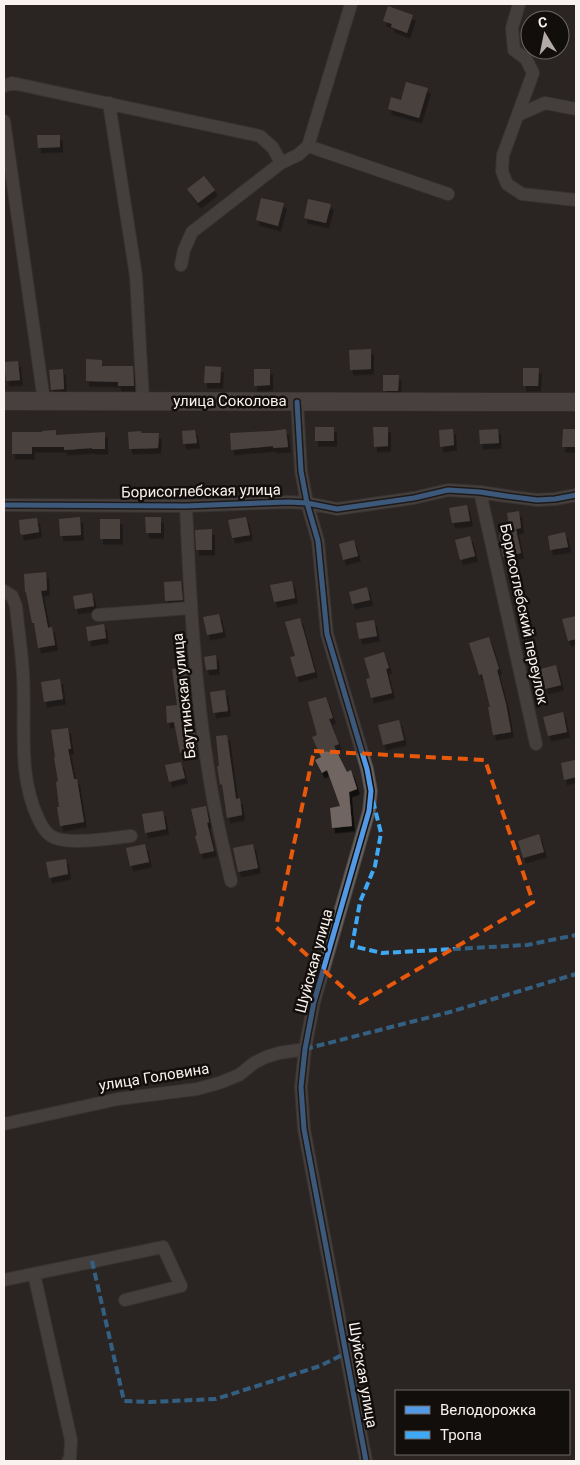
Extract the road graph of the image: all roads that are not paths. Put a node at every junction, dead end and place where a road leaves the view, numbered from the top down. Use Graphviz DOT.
graph roads {
  1 [pos="351,4"];
  2 [pos="519,4"];
  3 [pos="4,86"];
  4 [pos="109,104"];
  5 [pos="576,108"];
  6 [pos="518,115"];
  7 [pos="4,121"];
  8 [pos="308,146"];
  9 [pos="281,163"];
  10 [pos="448,194"];
  11 [pos="576,200"];
  12 [pos="181,265"];
  13 [pos="4,401"];
  14 [pos="44,401"];
  15 [pos="143,401"];
  16 [pos="297,402"];
  17 [pos="576,402"];
  18 [pos="480,492"];
  19 [pos="576,495"];
  20 [pos="307,503"];
  21 [pos="4,505"];
  22 [pos="186,506"];
  23 [pos="4,591"];
  24 [pos="190,608"];
  25 [pos="98,615"];
  26 [pos="536,744"];
  27 [pos="131,836"];
  28 [pos="231,881"];
  29 [pos="305,1049"];
  30 [pos="4,1124"];
  31 [pos="34,1274"];
  32 [pos="4,1280"];
  33 [pos="125,1300"];
  34 [pos="68,1461"];
  35 [pos="366,1461"];
  1 -- 8 [label="street"];
  2 -- 6 [label="street"];
  3 -- 4 [label="street"];
  4 -- 9 [label="street"];
  4 -- 15 [label="street"];
  5 -- 6 [label="street"];
  6 -- 11 [label="street"];
  7 -- 14 [label="street"];
  8 -- 9 [label="street"];
  8 -- 10 [label="street"];
  9 -- 12 [label="street"];
  13 -- 14 [label="main road, улица Соколова"];
  14 -- 15 [label="main road, улица Соколова"];
  15 -- 16 [label="main road, улица Соколова"];
  16 -- 17 [label="main road, улица Соколова"];
  16 -- 20 [label="street, Шуйская улица"];
  18 -- 19 [label="street, Борисоглебская улица"];
  18 -- 20 [label="street, Борисоглебская улица"];
  18 -- 26 [label="street, Борисоглебский переулок"];
  20 -- 22 [label="street, Борисоглебская улица"];
  20 -- 29 [label="street, Шуйская улица"];
  21 -- 22 [label="street, Борисоглебская улица"];
  22 -- 24 [label="street, Баутинская улица"];
  23 -- 27 [label="street"];
  24 -- 25 [label="street"];
  24 -- 28 [label="street, Баутинская улица"];
  29 -- 30 [label="street, улица Головина"];
  29 -- 35 [label="street, Шуйская улица"];
  31 -- 32 [label="street"];
  31 -- 33 [label="street"];
  31 -- 34 [label="street"];
}
